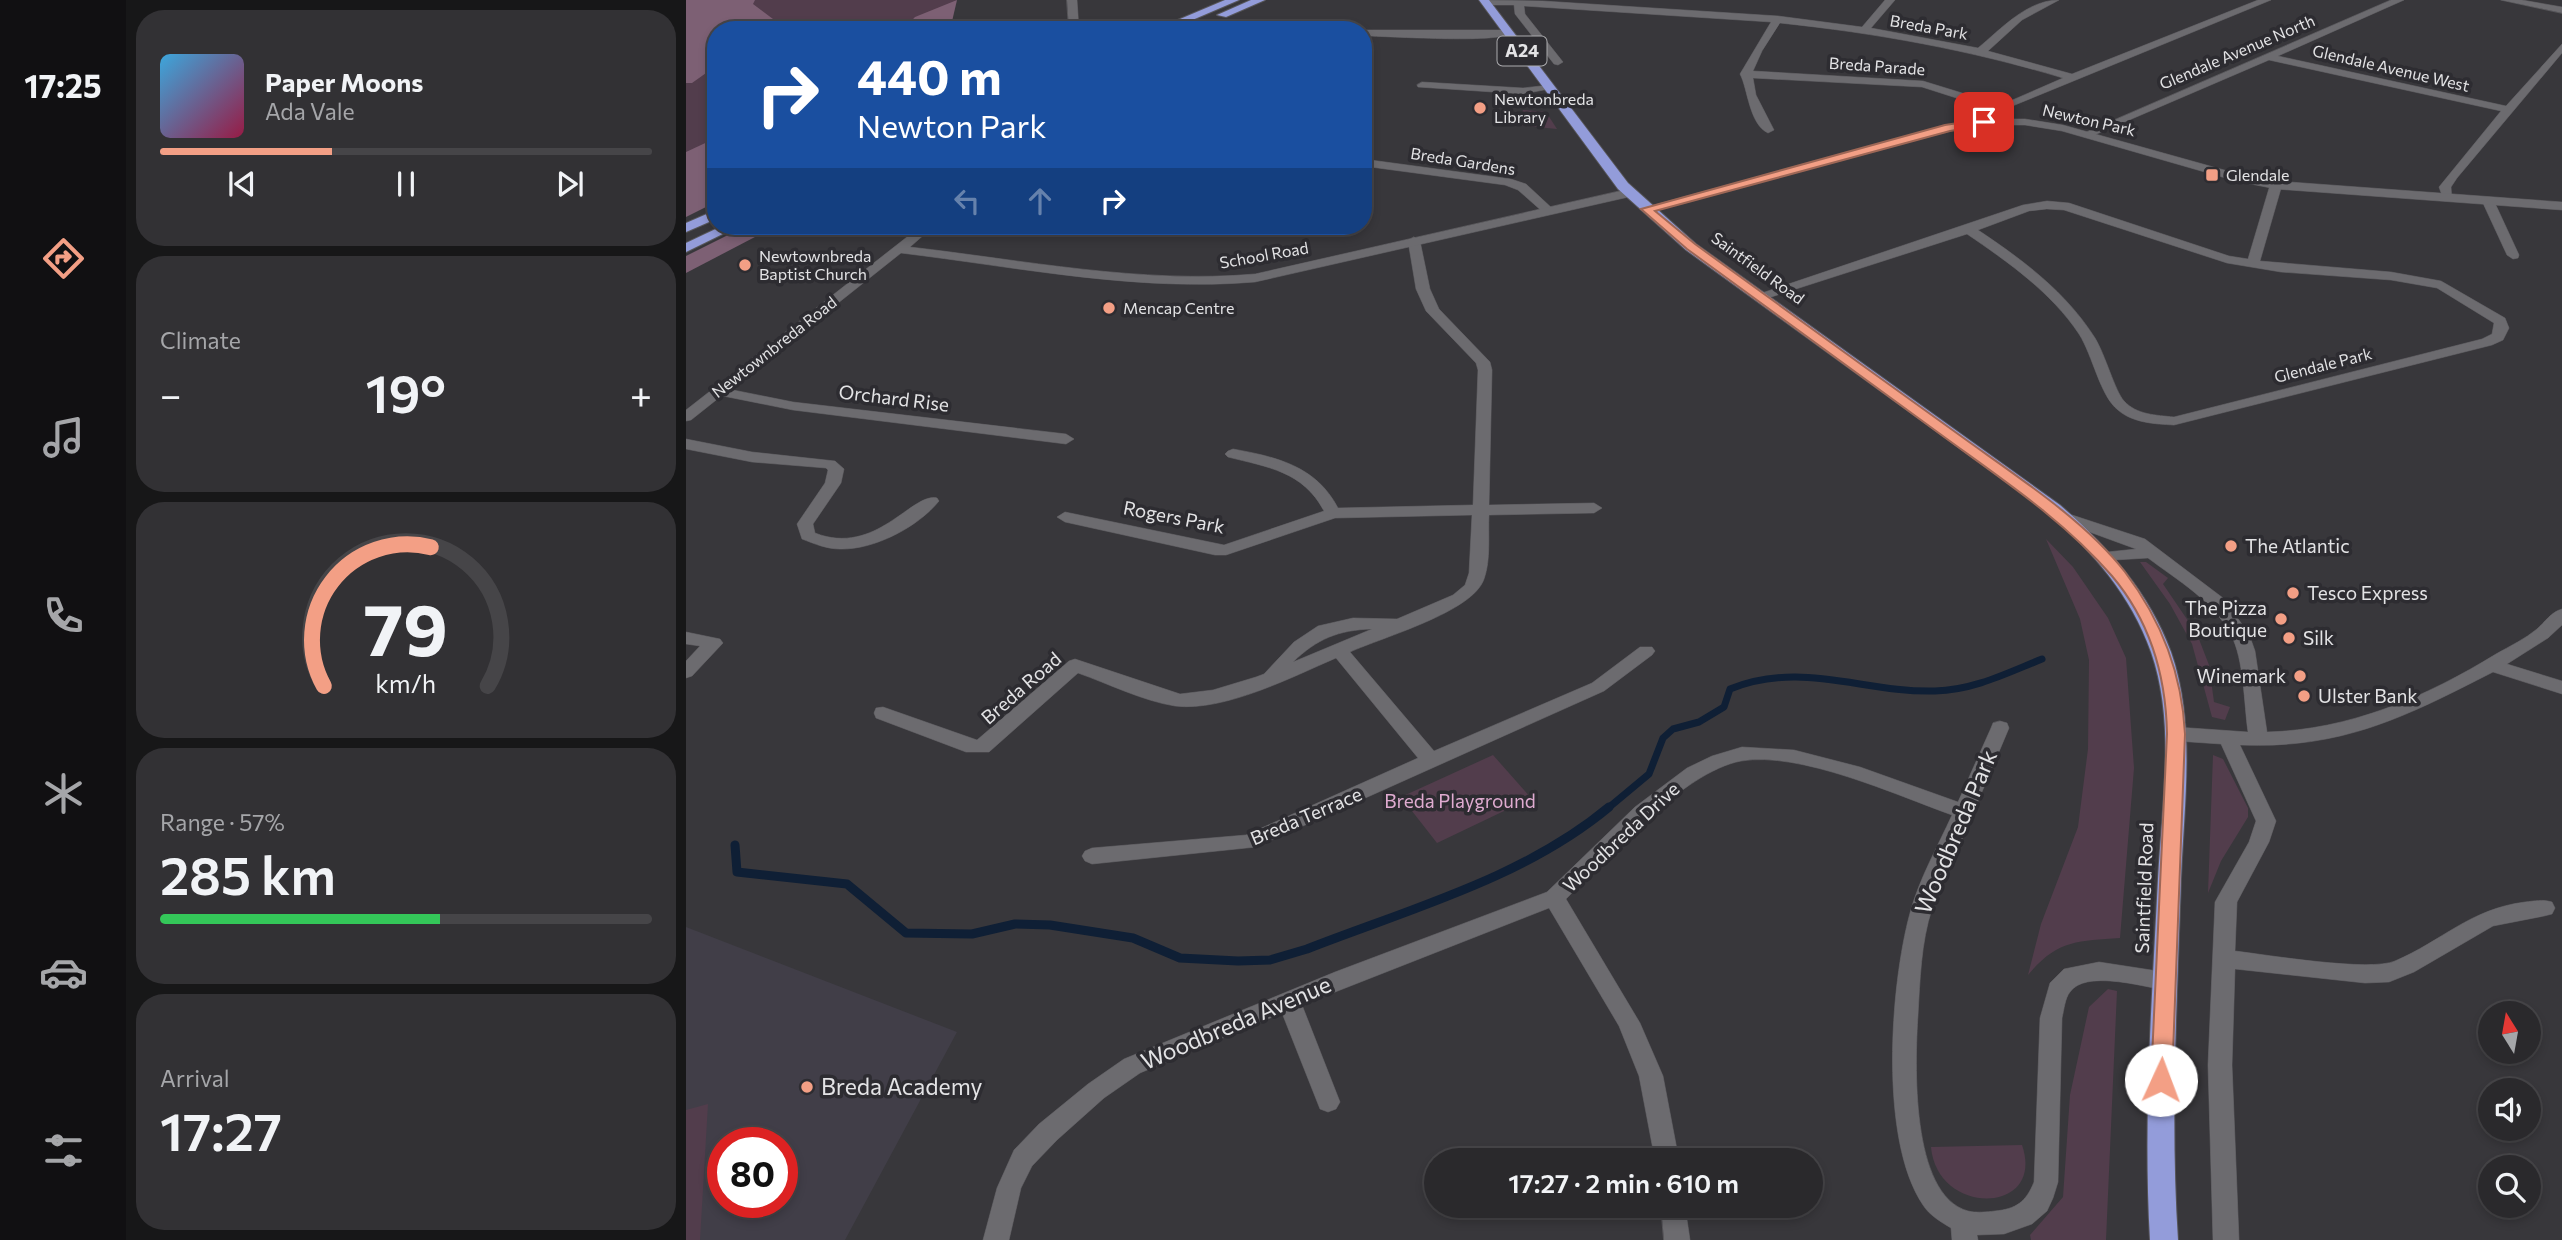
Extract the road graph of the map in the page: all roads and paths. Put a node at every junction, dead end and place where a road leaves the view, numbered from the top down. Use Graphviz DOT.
graph roads {
  1 [pos="1072,0"];
  2 [pos="1234,0"];
  3 [pos="1260,0"];
  4 [pos="1891,0"];
  5 [pos="2054,0"];
  6 [pos="2266,0"];
  7 [pos="2399,0"];
  8 [pos="2506,0"];
  9 [pos="1485,1"];
  10 [pos="1519,2"];
  11 [pos="1622,4"];
  12 [pos="2562,10"];
  13 [pos="1778,19"];
  14 [pos="1073,21"];
  15 [pos="1182,21"];
  16 [pos="1209,21"];
  17 [pos="1864,31"];
  18 [pos="1372,33"];
  19 [pos="1508,33"];
  20 [pos="2562,47"];
  21 [pos="1980,52"];
  22 [pos="2266,56"];
  23 [pos="1558,62"];
  24 [pos="1745,74"];
  25 [pos="2073,78"];
  26 [pos="1422,85"];
  27 [pos="1549,88"];
  28 [pos="2003,109"];
  29 [pos="2510,110"];
  30 [pos="2006,122"];
  31 [pos="1768,130"];
  32 [pos="2088,134"];
  33 [pos="1372,163"];
  34 [pos="2276,185"];
  35 [pos="1629,193"];
  36 [pos="2448,198"];
  37 [pos="2488,201"];
  38 [pos="2562,206"];
  39 [pos="1646,209"];
  40 [pos="1548,210"];
  41 [pos="707,218"];
  42 [pos="686,228"];
  43 [pos="1969,229"];
  44 [pos="714,235"];
  45 [pos="916,235"];
  46 [pos="1414,241"];
  47 [pos="686,248"];
  48 [pos="898,249"];
  49 [pos="2513,255"];
  50 [pos="2253,264"];
  51 [pos="1760,296"];
  52 [pos="718,391"];
  53 [pos="686,417"];
  54 [pos="1066,439"];
  55 [pos="686,444"];
  56 [pos="1233,454"];
  57 [pos="931,501"];
  58 [pos="1594,508"];
  59 [pos="1481,509"];
  60 [pos="1333,513"];
  61 [pos="2060,516"];
  62 [pos="1065,517"];
  63 [pos="2154,552"];
  64 [pos="2104,557"];
  65 [pos="2562,615"];
  66 [pos="1402,623"];
  67 [pos="686,638"];
  68 [pos="1338,649"];
  69 [pos="1646,651"];
  70 [pos="2492,665"];
  71 [pos="686,672"];
  72 [pos="1270,677"];
  73 [pos="2562,688"];
  74 [pos="883,713"];
  75 [pos="2000,728"];
  76 [pos="2176,734"];
  77 [pos="2228,739"];
  78 [pos="2258,739"];
  79 [pos="1430,760"];
  80 [pos="1963,811"];
  81 [pos="1092,856"];
  82 [pos="1554,898"];
  83 [pos="2544,908"];
  84 [pos="2225,959"];
  85 [pos="2164,981"];
  86 [pos="1289,1001"];
  87 [pos="1328,1102"];
  88 [pos="1665,1148"];
  89 [pos="1675,1218"];
  90 [pos="1964,1231"];
  91 [pos="996,1240"];
  92 [pos="1678,1240"];
  93 [pos="2164,1240"];
  94 [pos="2226,1240"];
  1 -- 14 [label="street"];
  2 -- 15 [label="highway"];
  3 -- 16 [label="highway"];
  4 -- 17 [label="street"];
  5 -- 21 [label="street"];
  6 -- 25 [label="street"];
  7 -- 22 [label="street, Glendale Avenue North"];
  8 -- 12 [label="street"];
  9 -- 10 [label="street, Breda Park"];
  9 -- 19 [label="highway, Saintfield Road / A24"];
  10 -- 11 [label="street, Breda Park"];
  10 -- 23 [label="street"];
  11 -- 13 [label="street, Breda Park"];
  13 -- 17 [label="street, Breda Park"];
  13 -- 24 [label="street"];
  17 -- 21 [label="street, Breda Park"];
  18 -- 19 [label="street"];
  19 -- 27 [label="highway, Saintfield Road / A24"];
  20 -- 29 [label="street"];
  21 -- 25 [label="street, Breda Park"];
  22 -- 29 [label="street, Glendale Avenue West"];
  22 -- 32 [label="street, Glendale Avenue North"];
  24 -- 28 [label="street, Breda Parade"];
  24 -- 31 [label="street"];
  25 -- 28 [label="street"];
  26 -- 27 [label="street"];
  27 -- 35 [label="highway, Saintfield Road / A24"];
  28 -- 30 [label="street"];
  29 -- 36 [label="street"];
  30 -- 32 [label="street, Newton Park"];
  30 -- 39 [label="street, Newton Park"];
  32 -- 34 [label="street, Newton Park"];
  33 -- 40 [label="street, Breda Gardens"];
  34 -- 36 [label="street, Newton Park"];
  34 -- 50 [label="street"];
  35 -- 39 [label="highway, Saintfield Road / A24"];
  35 -- 40 [label="street, School Road"];
  36 -- 37 [label="street, Newton Park"];
  37 -- 38 [label="street, Newton Park"];
  37 -- 49 [label="street"];
  39 -- 51 [label="highway, Saintfield Road / A24"];
  40 -- 46 [label="street, School Road"];
  41 -- 42 [label="highway"];
  43 -- 50 [label="street, Glendale Park"];
  43 -- 50 [label="street, Glendale Park"];
  43 -- 51 [label="street, Glendale Park"];
  44 -- 47 [label="highway"];
  45 -- 48 [label="street, Newtownbreda Road"];
  46 -- 48 [label="street, School Road"];
  46 -- 59 [label="street, Breda Road"];
  48 -- 52 [label="street, Newtownbreda Road"];
  51 -- 61 [label="highway, Saintfield Road / A24"];
  52 -- 53 [label="street, Newtownbreda Road"];
  52 -- 54 [label="street, Orchard Rise"];
  55 -- 57 [label="street"];
  56 -- 60 [label="street"];
  58 -- 59 [label="street"];
  59 -- 60 [label="street, Rogers Park"];
  59 -- 66 [label="street, Breda Road"];
  60 -- 62 [label="street, Rogers Park"];
  61 -- 63 [label="street, Saintfield Road"];
  61 -- 64 [label="highway, Saintfield Road / A24"];
  63 -- 64 [label="street"];
  63 -- 78 [label="street, Saintfield Road"];
  64 -- 76 [label="highway, Saintfield Road / A24"];
  65 -- 70 [label="street"];
  66 -- 68 [label="street, Breda Road"];
  66 -- 72 [label="street, Breda Road"];
  67 -- 71 [label="street"];
  68 -- 72 [label="street, Breda Road"];
  68 -- 79 [label="street"];
  69 -- 79 [label="street, Breda Terrace"];
  70 -- 73 [label="street"];
  70 -- 78 [label="street"];
  72 -- 74 [label="street, Breda Road"];
  75 -- 80 [label="street, Woodbreda Park"];
  76 -- 77 [label="street"];
  76 -- 85 [label="highway, Saintfield Road / A24"];
  77 -- 78 [label="street"];
  77 -- 84 [label="street"];
  79 -- 81 [label="street, Breda Terrace"];
  80 -- 82 [label="street, Woodbreda Drive"];
  80 -- 90 [label="street, Woodbreda Park"];
  82 -- 86 [label="street, Woodbreda Avenue"];
  82 -- 88 [label="street, Woodbreda Drive"];
  83 -- 84 [label="street"];
  84 -- 94 [label="street"];
  85 -- 90 [label="street"];
  85 -- 93 [label="highway, Saintfield Road / A24"];
  86 -- 87 [label="street"];
  86 -- 91 [label="street, Woodbreda Avenue"];
  89 -- 92 [label="street"];
}
